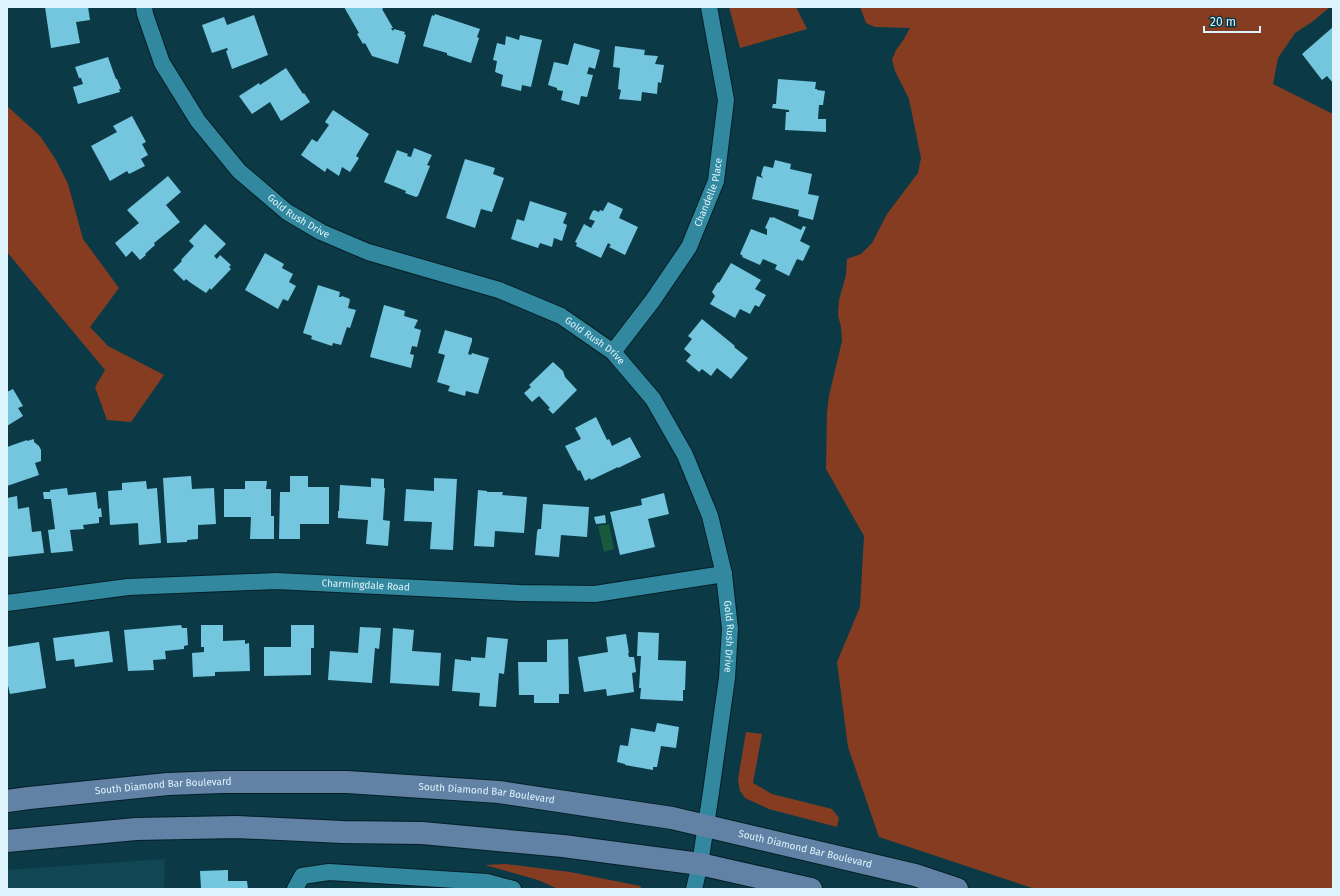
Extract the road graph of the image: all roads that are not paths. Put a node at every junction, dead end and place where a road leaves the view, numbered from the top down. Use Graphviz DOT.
graph roads {
  1 [pos="144,7"];
  2 [pos="709,7"];
  3 [pos="613,352"];
  4 [pos="724,574"];
  5 [pos="7,603"];
  6 [pos="7,801"];
  7 [pos="706,826"];
  8 [pos="7,841"];
  9 [pos="700,864"];
  10 [pos="295,889"];
  11 [pos="512,889"];
  12 [pos="694,889"];
  13 [pos="812,889"];
  14 [pos="957,889"];
  1 -- 3 [label="street, Gold Rush Drive"];
  2 -- 3 [label="street, Chandelle Place"];
  3 -- 4 [label="street, Gold Rush Drive"];
  4 -- 5 [label="street, Charmingdale Road"];
  4 -- 7 [label="street, Gold Rush Drive"];
  6 -- 7 [label="main road, South Diamond Bar Boulevard"];
  7 -- 9 [label="street, Gold Rush Drive"];
  7 -- 14 [label="main road, South Diamond Bar Boulevard"];
  8 -- 9 [label="main road"];
  9 -- 12 [label="street, Gold Rush Drive"];
  9 -- 13 [label="main road"];
  10 -- 11 [label="street"];
}
